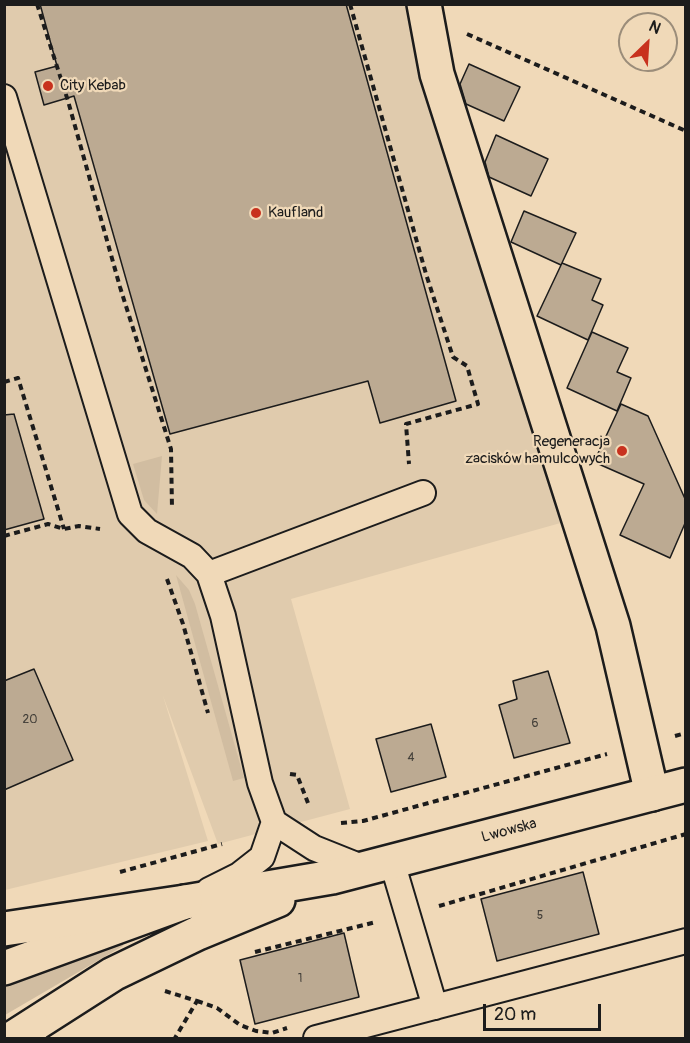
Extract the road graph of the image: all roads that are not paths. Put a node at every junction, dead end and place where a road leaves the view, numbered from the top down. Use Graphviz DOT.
graph roads {
  1 [pos="424,4"];
  2 [pos="4,97"];
  3 [pos="417,495"];
  4 [pos="209,574"];
  5 [pos="686,785"];
  6 [pos="652,794"];
  7 [pos="274,822"];
  8 [pos="378,865"];
  9 [pos="332,877"];
  10 [pos="185,902"];
  11 [pos="4,929"];
  12 [pos="686,941"];
  13 [pos="4,968"];
  14 [pos="435,1007"];
  15 [pos="23,1034"];
  16 [pos="316,1038"];
  1 -- 6 [label="street"];
  2 -- 4 [label="lane"];
  3 -- 4 [label="lane"];
  4 -- 7 [label="lane"];
  5 -- 6 [label="street, Lwowska"];
  6 -- 8 [label="street, Lwowska"];
  7 -- 8 [label="lane"];
  7 -- 10 [label="lane"];
  8 -- 9 [label="street, Lwowska"];
  8 -- 14 [label="lane"];
  9 -- 10 [label="street, Lwowska"];
  9 -- 15 [label="street, Lwowska"];
  10 -- 11 [label="street"];
  10 -- 13 [label="street, Lwowska"];
  12 -- 14 [label="lane"];
  14 -- 16 [label="lane"];
}
